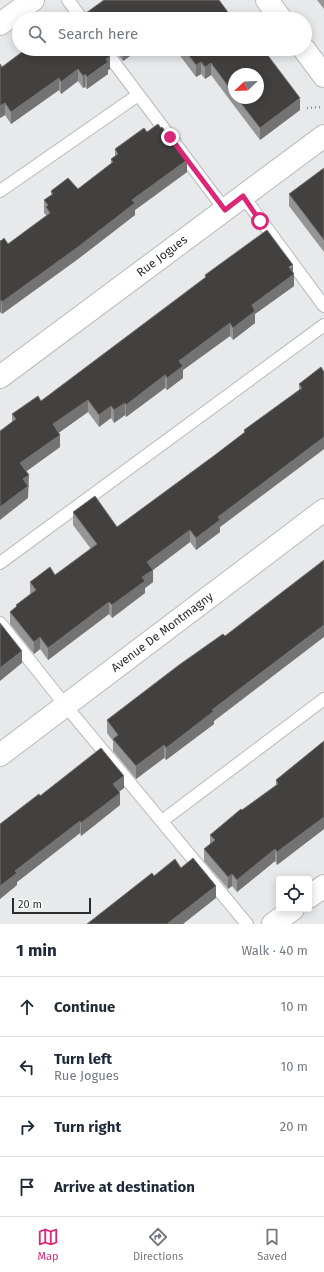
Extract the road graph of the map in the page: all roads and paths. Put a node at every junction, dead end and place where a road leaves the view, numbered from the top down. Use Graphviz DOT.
graph roads {
  1 [pos="32,0"];
  2 [pos="68,0"];
  3 [pos="267,0"];
  4 [pos="16,12"];
  5 [pos="77,12"];
  6 [pos="276,12"];
  7 [pos="12,15"];
  8 [pos="0,24"];
  9 [pos="109,56"];
  10 [pos="309,56"];
  11 [pos="324,76"];
  12 [pos="138,94"];
  13 [pos="322,107"];
  14 [pos="307,108"];
  15 [pos="324,136"];
  16 [pos="0,190"];
  17 [pos="243,196"];
  18 [pos="225,210"];
  19 [pos="324,306"];
  20 [pos="324,325"];
  21 [pos="0,377"];
  22 [pos="324,510"];
  23 [pos="0,563"];
  24 [pos="0,623"];
  25 [pos="324,699"];
  26 [pos="65,705"];
  27 [pos="0,755"];
  28 [pos="162,821"];
  29 [pos="324,886"];
  30 [pos="312,895"];
  31 [pos="289,912"];
  32 [pos="247,924"];
  33 [pos="273,924"];
  1 -- 4 [label="street"];
  2 -- 5 [label="lane"];
  3 -- 6 [label="street"];
  7 -- 8 [label="street"];
  9 -- 12 [label="lane"];
  10 -- 11 [label="street"];
  12 -- 16 [label="lane"];
  12 -- 18 [label="lane"];
  13 -- 14 [label="path"];
  15 -- 17 [label="street, Rue Jogues"];
  17 -- 18 [label="street, Rue Jogues"];
  17 -- 19 [label="lane"];
  18 -- 21 [label="street, Rue Jogues"];
  20 -- 23 [label="lane"];
  22 -- 26 [label="street, Avenue De Montmagny"];
  24 -- 26 [label="lane"];
  25 -- 28 [label="lane"];
  26 -- 27 [label="street, Avenue De Montmagny"];
  26 -- 28 [label="lane"];
  28 -- 32 [label="lane"];
  29 -- 30 [label="street"];
  31 -- 33 [label="street"];
}
